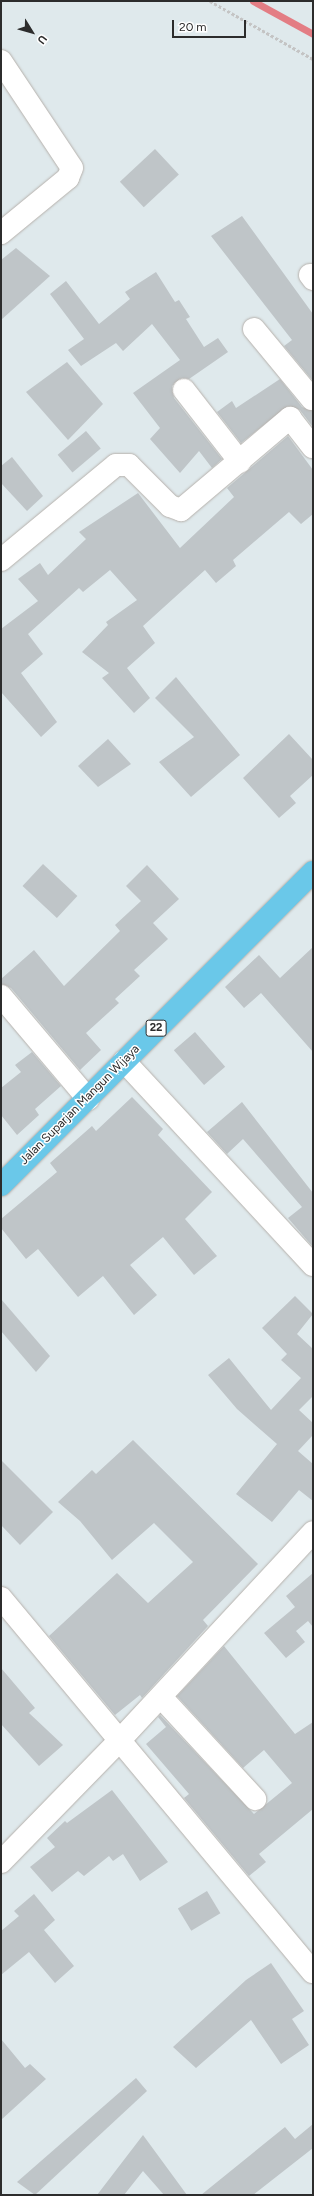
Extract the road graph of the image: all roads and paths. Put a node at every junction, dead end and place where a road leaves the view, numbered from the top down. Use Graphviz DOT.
graph roads {
  1 [pos="210,1"];
  2 [pos="313,59"];
  3 [pos="1,61"];
  4 [pos="1,232"];
  5 [pos="254,329"];
  6 [pos="184,390"];
  7 [pos="312,398"];
  8 [pos="290,418"];
  9 [pos="313,446"];
  10 [pos="240,462"];
  11 [pos="1,560"];
  12 [pos="313,872"];
  13 [pos="1,996"];
  14 [pos="124,1060"];
  15 [pos="88,1099"];
  16 [pos="1,1184"];
  17 [pos="309,1254"];
  18 [pos="313,1532"];
  19 [pos="1,1598"];
  20 [pos="161,1697"];
  21 [pos="119,1741"];
  22 [pos="255,1799"];
  23 [pos="1,1862"];
  24 [pos="313,1972"];
  1 -- 2 [label="path"];
  3 -- 4 [label="street"];
  5 -- 7 [label="street"];
  6 -- 10 [label="street"];
  7 -- 8 [label="street"];
  8 -- 9 [label="street"];
  8 -- 10 [label="street"];
  10 -- 11 [label="street"];
  12 -- 14 [label="highway, Jalan Suparjan Mangun Wijaya / 22"];
  13 -- 15 [label="street"];
  14 -- 15 [label="highway, Jalan Suparjan Mangun Wijaya / 22"];
  14 -- 17 [label="street"];
  15 -- 16 [label="highway, Jalan Suparjan Mangun Wijaya / 22"];
  18 -- 20 [label="street"];
  19 -- 21 [label="street"];
  20 -- 21 [label="street"];
  20 -- 22 [label="street"];
  21 -- 23 [label="street"];
  21 -- 24 [label="street"];
}
